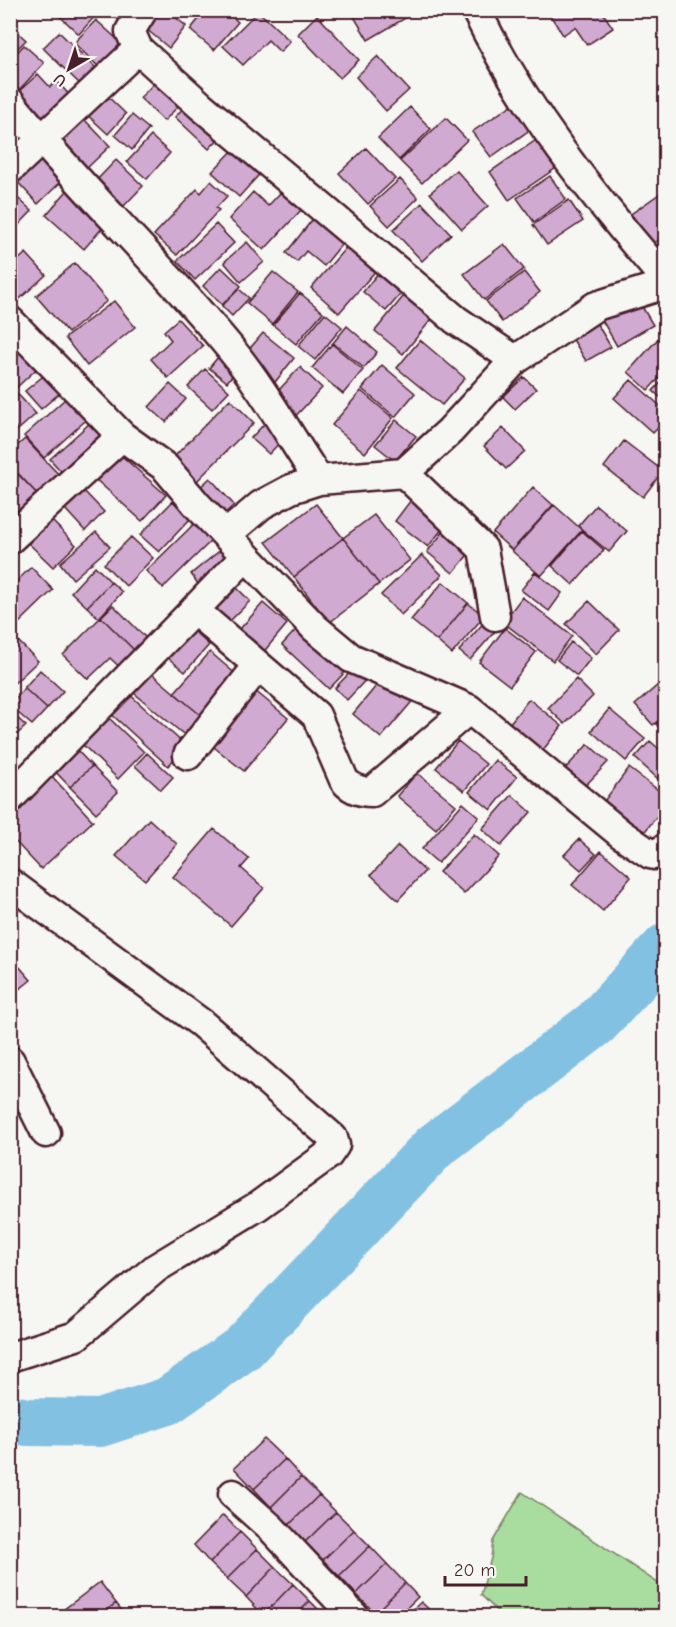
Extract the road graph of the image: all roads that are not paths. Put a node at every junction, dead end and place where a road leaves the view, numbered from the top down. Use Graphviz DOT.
graph roads {
  1 [pos="143,10"];
  2 [pos="476,10"];
  3 [pos="138,49"];
  4 [pos="10,102"];
  5 [pos="42,141"];
  6 [pos="10,169"];
  7 [pos="666,282"];
  8 [pos="10,321"];
  9 [pos="515,360"];
  10 [pos="122,436"];
  11 [pos="404,473"];
  12 [pos="320,480"];
  13 [pos="227,534"];
  14 [pos="10,539"];
  15 [pos="246,556"];
  16 [pos="194,610"];
  17 [pos="495,616"];
  18 [pos="257,667"];
  19 [pos="469,709"];
  20 [pos="188,755"];
  21 [pos="10,798"];
  22 [pos="666,848"];
  23 [pos="10,883"];
  24 [pos="10,1061"];
  25 [pos="46,1133"];
  26 [pos="10,1357"];
  27 [pos="233,1494"];
  28 [pos="354,1617"];
  1 -- 3 [label="street"];
  2 -- 7 [label="street"];
  3 -- 5 [label="street"];
  3 -- 9 [label="street"];
  4 -- 5 [label="street"];
  5 -- 6 [label="street"];
  5 -- 12 [label="street"];
  7 -- 9 [label="street"];
  8 -- 10 [label="street"];
  9 -- 11 [label="street"];
  10 -- 13 [label="street"];
  10 -- 14 [label="street"];
  11 -- 12 [label="street"];
  11 -- 17 [label="street"];
  12 -- 13 [label="street"];
  13 -- 15 [label="street"];
  15 -- 16 [label="street"];
  15 -- 19 [label="street"];
  16 -- 18 [label="street"];
  16 -- 21 [label="street"];
  18 -- 19 [label="street"];
  18 -- 20 [label="street"];
  19 -- 22 [label="street"];
  23 -- 26 [label="street"];
  24 -- 25 [label="street"];
  27 -- 28 [label="street"];
}
